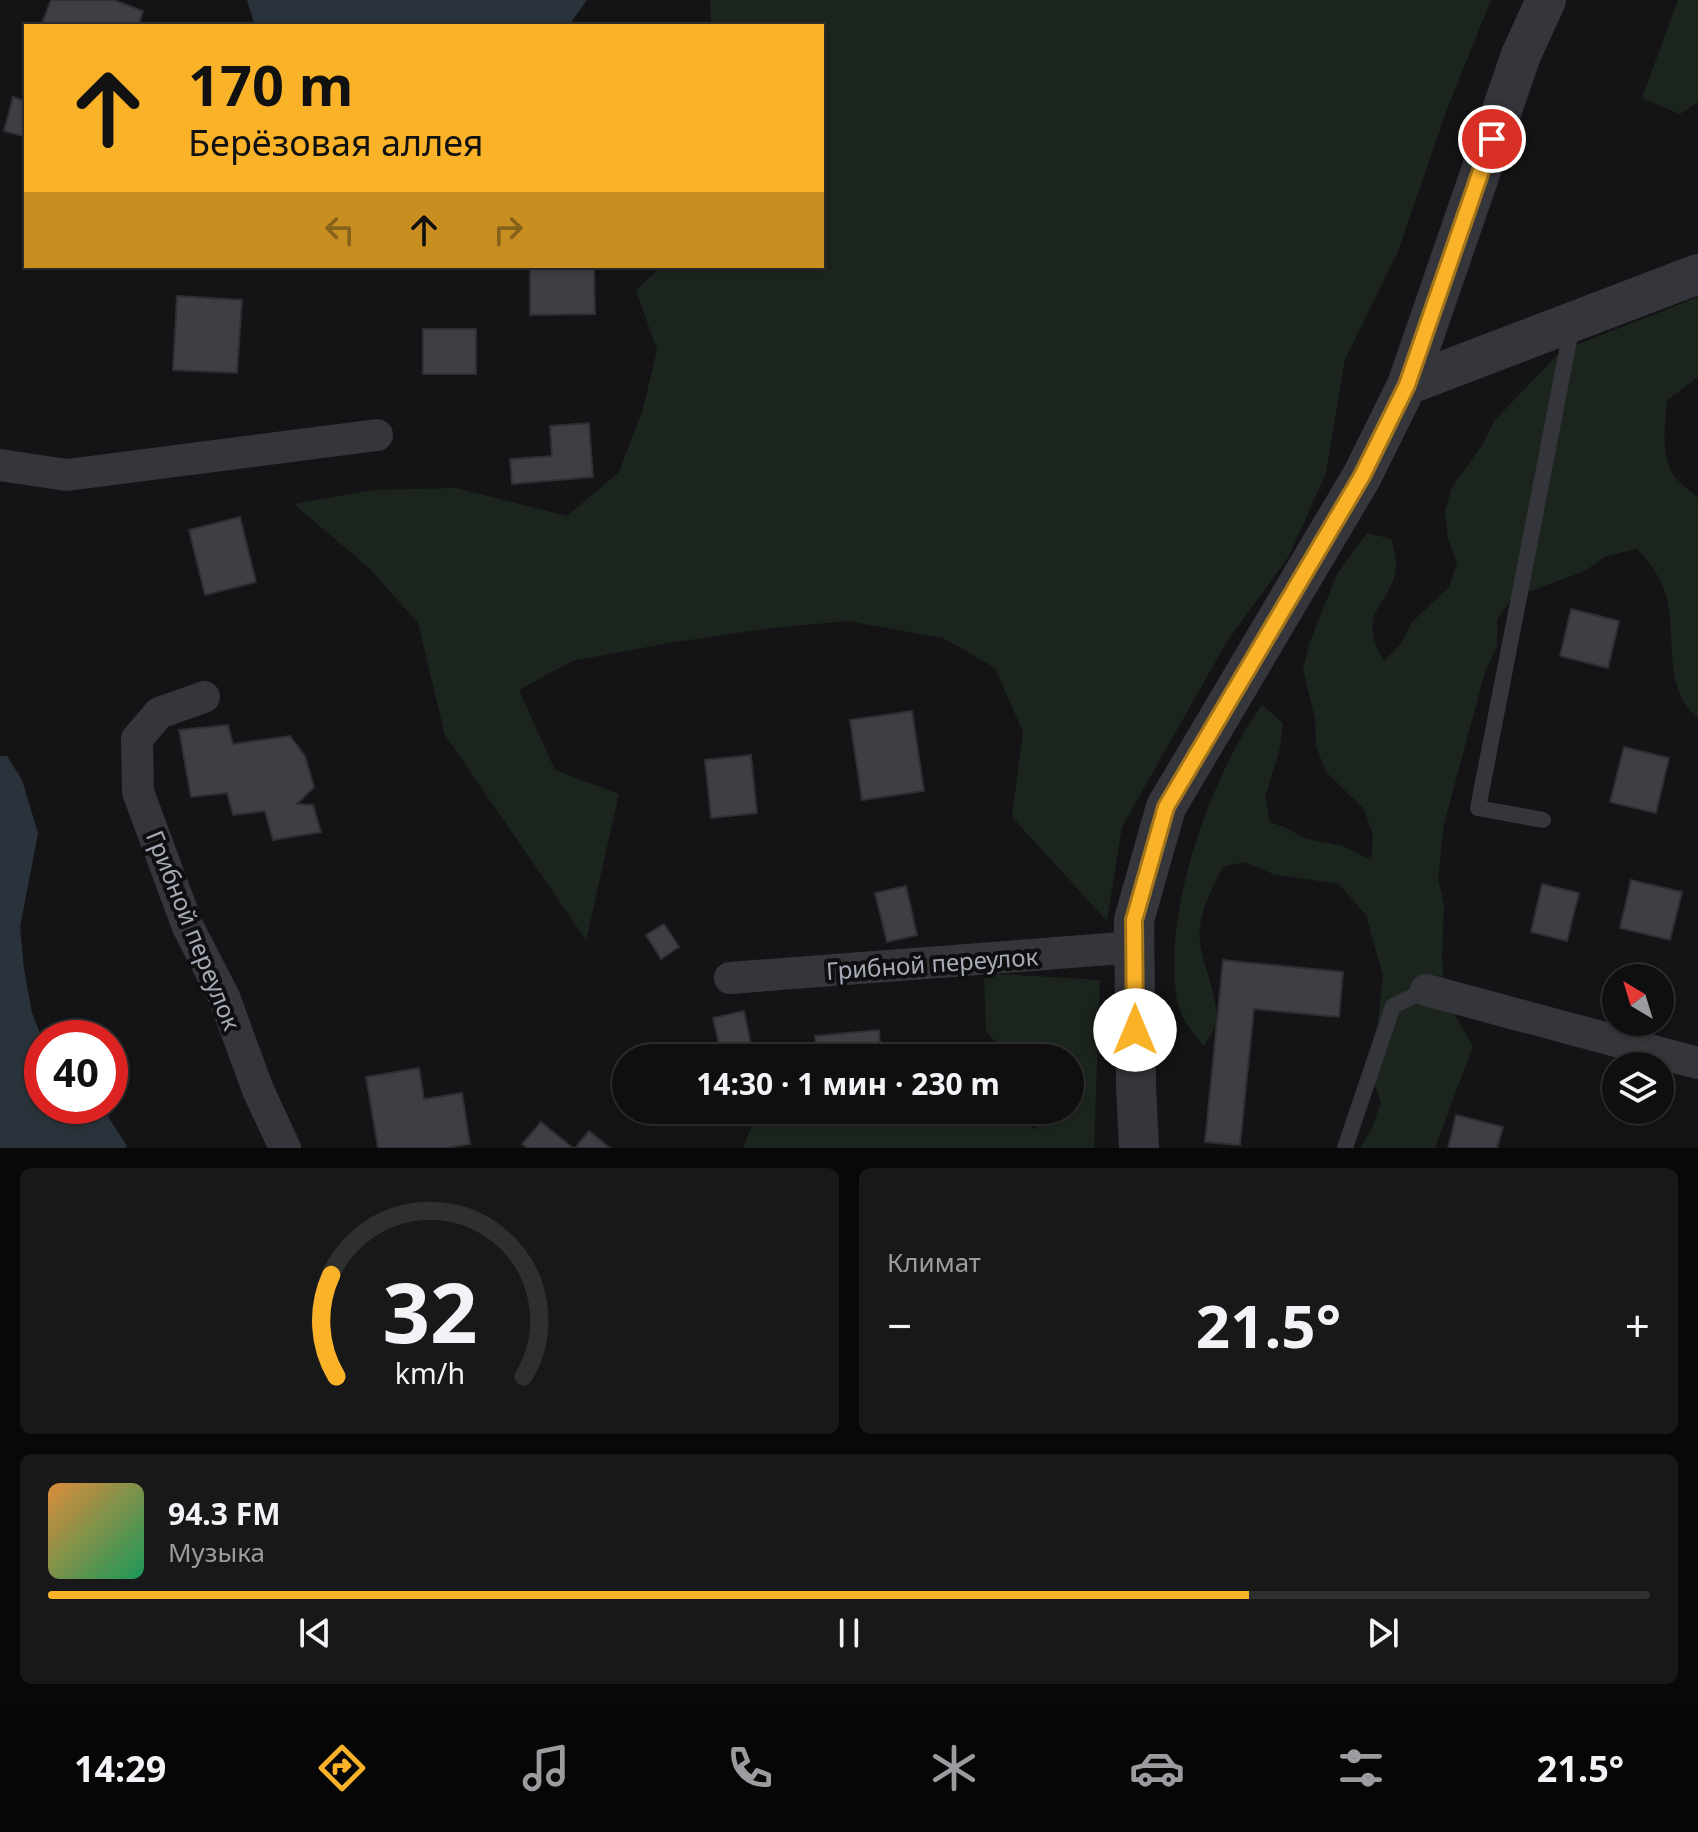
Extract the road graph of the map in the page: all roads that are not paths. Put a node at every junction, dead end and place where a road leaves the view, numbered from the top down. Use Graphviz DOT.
graph roads {
  1 [pos="1546,0"];
  2 [pos="1698,274"];
  3 [pos="1572,323"];
  4 [pos="1407,385"];
  5 [pos="377,435"];
  6 [pos="0,465"];
  7 [pos="204,697"];
  8 [pos="1543,820"];
  9 [pos="1135,947"];
  10 [pos="730,978"];
  11 [pos="1426,990"];
  12 [pos="1698,1063"];
  13 [pos="285,1148"];
  14 [pos="1139,1148"];
  15 [pos="1345,1148"];
  1 -- 4 [label="street"];
  2 -- 3 [label="street"];
  3 -- 4 [label="street"];
  3 -- 8 [label="lane"];
  4 -- 9 [label="street"];
  5 -- 6 [label="street"];
  7 -- 13 [label="street, Грибной переулок"];
  9 -- 10 [label="street, Грибной переулок"];
  9 -- 14 [label="street"];
  11 -- 12 [label="street"];
  11 -- 15 [label="lane"];
}
